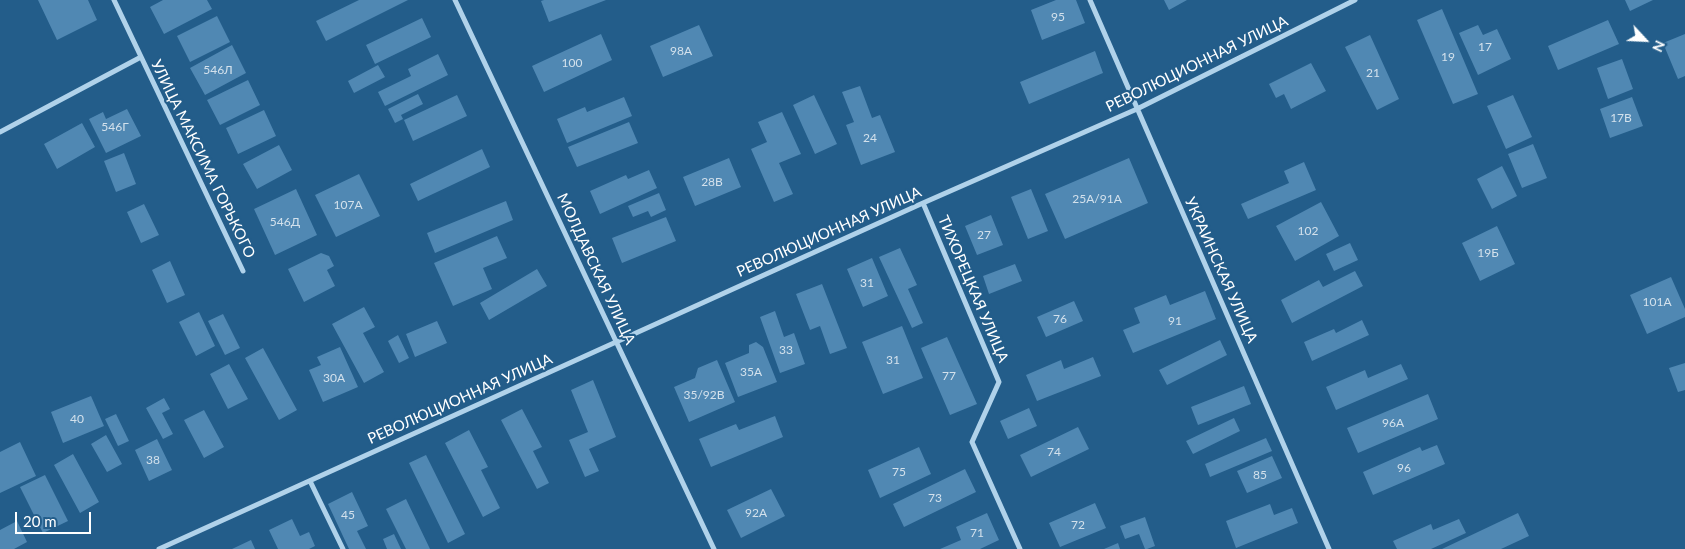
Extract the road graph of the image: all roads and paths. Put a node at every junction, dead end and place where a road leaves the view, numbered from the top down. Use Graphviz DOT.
graph roads {
  1 [pos="114,0"];
  2 [pos="455,0"];
  3 [pos="1090,0"];
  4 [pos="1355,0"];
  5 [pos="141,57"];
  6 [pos="1137,109"];
  7 [pos="0,132"];
  8 [pos="923,203"];
  9 [pos="243,270"];
  10 [pos="618,342"];
  11 [pos="310,481"];
  12 [pos="159,549"];
  13 [pos="343,549"];
  14 [pos="714,549"];
  15 [pos="1020,549"];
  16 [pos="1329,549"];
  1 -- 5 [label="street, УЛИЦА МАКСИМА ГОРЬКОГО"];
  2 -- 10 [label="street, МОЛДАВСКАЯ УЛИЦА"];
  3 -- 6 [label="street, УКРАИНСКАЯ УЛИЦА"];
  4 -- 6 [label="street, РЕВОЛЮЦИОННАЯ УЛИЦА"];
  5 -- 7 [label="street, УЛИЦА МАКСИМА ГОРЬКОГО"];
  5 -- 9 [label="street, УЛИЦА МАКСИМА ГОРЬКОГО"];
  6 -- 8 [label="street, РЕВОЛЮЦИОННАЯ УЛИЦА"];
  6 -- 16 [label="street, УКРАИНСКАЯ УЛИЦА"];
  8 -- 10 [label="street, РЕВОЛЮЦИОННАЯ УЛИЦА"];
  8 -- 15 [label="street, ТИХОРЕЦКАЯ УЛИЦА"];
  10 -- 11 [label="street, РЕВОЛЮЦИОННАЯ УЛИЦА"];
  10 -- 14 [label="street, МОЛДАВСКАЯ УЛИЦА"];
  11 -- 12 [label="street, РЕВОЛЮЦИОННАЯ УЛИЦА"];
  11 -- 13 [label="street"];
}
